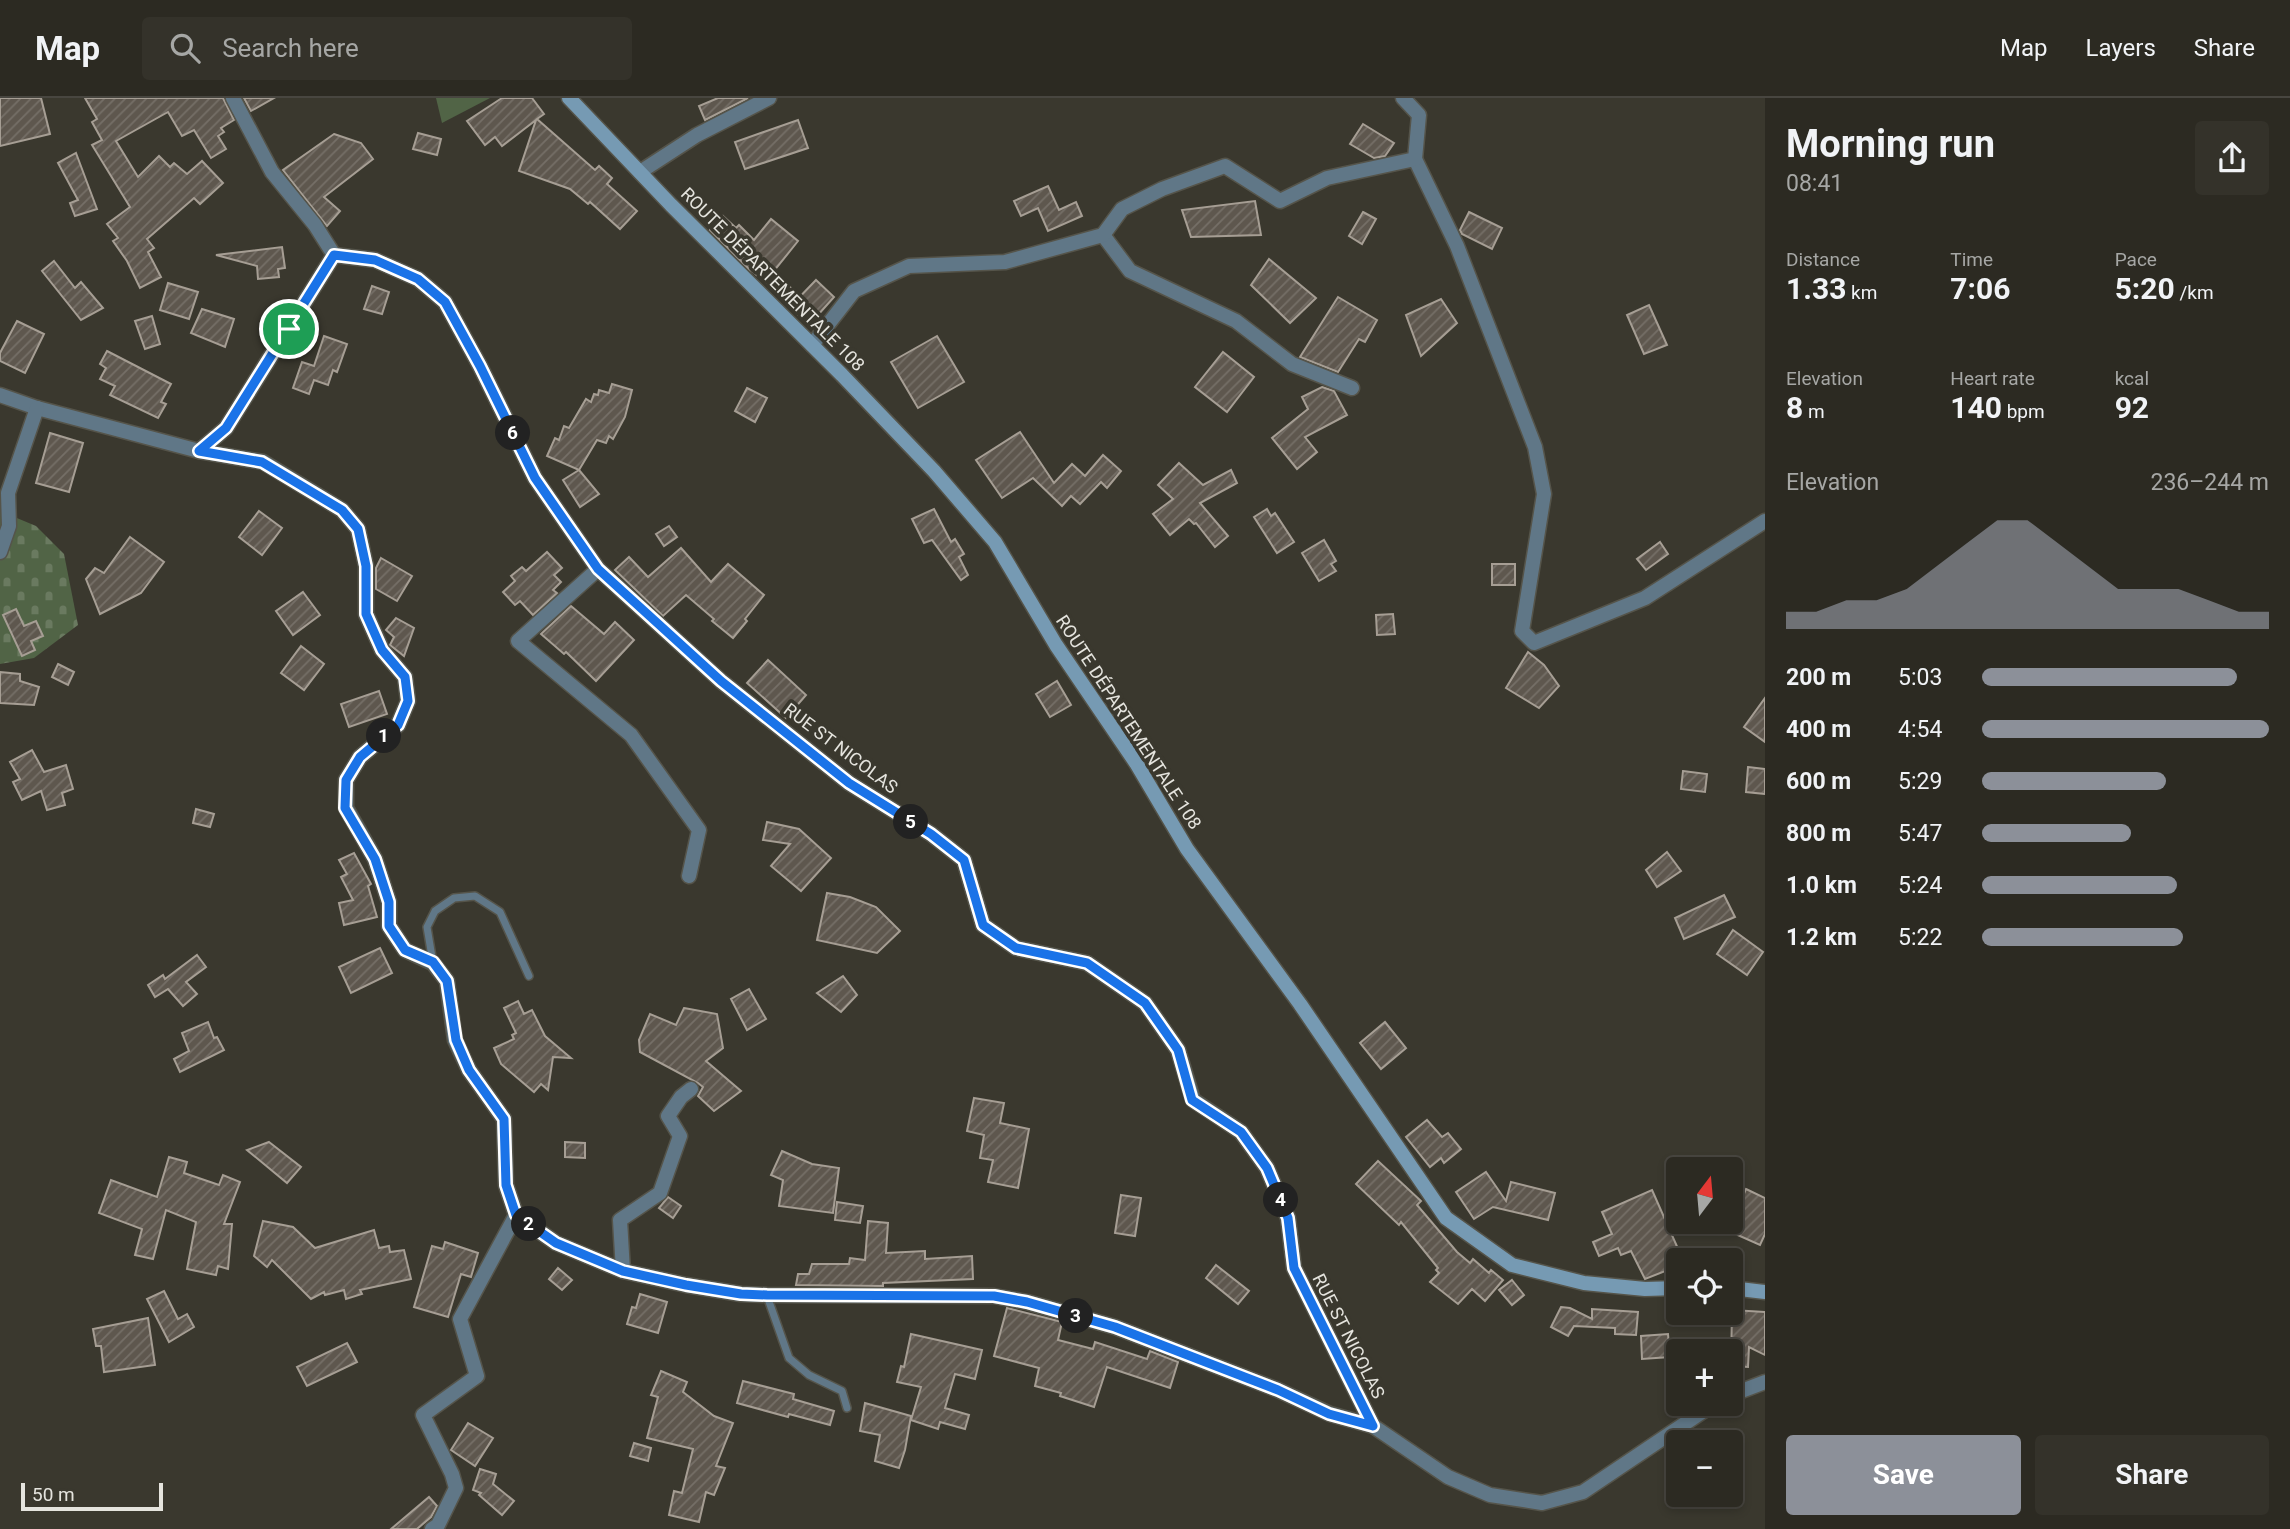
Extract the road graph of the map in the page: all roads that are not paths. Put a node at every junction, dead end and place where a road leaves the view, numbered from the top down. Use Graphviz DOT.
graph roads {
  1 [pos="233,98"];
  2 [pos="569,98"];
  3 [pos="769,98"];
  4 [pos="1404,98"];
  5 [pos="1415,159"];
  6 [pos="640,172"];
  7 [pos="1102,235"];
  8 [pos="334,255"];
  9 [pos="812,345"];
  10 [pos="1352,388"];
  11 [pos="0,395"];
  12 [pos="37,408"];
  13 [pos="199,451"];
  14 [pos="1765,521"];
  15 [pos="0,552"];
  16 [pos="598,569"];
  17 [pos="689,876"];
  18 [pos="433,962"];
  19 [pos="529,976"];
  20 [pos="691,1089"];
  21 [pos="516,1215"];
  22 [pos="623,1271"];
  23 [pos="1666,1288"];
  24 [pos="1743,1290"];
  25 [pos="1765,1293"];
  26 [pos="767,1295"];
  27 [pos="1765,1382"];
  28 [pos="1743,1390"];
  29 [pos="847,1408"];
  30 [pos="1695,1416"];
  31 [pos="1373,1426"];
  32 [pos="432,1529"];
  1 -- 8 [label="street"];
  2 -- 6 [label="main road, ROUTE DÉPARTEMENTALE 108"];
  3 -- 6 [label="street"];
  4 -- 5 [label="street"];
  5 -- 7 [label="street"];
  5 -- 14 [label="street"];
  6 -- 9 [label="main road, ROUTE DÉPARTEMENTALE 108"];
  7 -- 9 [label="street"];
  7 -- 10 [label="street"];
  8 -- 13 [label="street"];
  8 -- 16 [label="street, RUE ST NICOLAS"];
  9 -- 23 [label="main road, ROUTE DÉPARTEMENTALE 108"];
  11 -- 12 [label="street"];
  12 -- 13 [label="street"];
  12 -- 15 [label="street"];
  13 -- 18 [label="street"];
  16 -- 17 [label="street"];
  16 -- 31 [label="street, RUE ST NICOLAS"];
  18 -- 19 [label="lane"];
  18 -- 21 [label="street"];
  20 -- 22 [label="street"];
  21 -- 22 [label="street"];
  21 -- 32 [label="street"];
  22 -- 26 [label="street"];
  24 -- 25 [label="main road"];
  26 -- 29 [label="lane"];
  26 -- 31 [label="street"];
  27 -- 28 [label="street"];
  30 -- 31 [label="street, RUE ST NICOLAS"];
}
